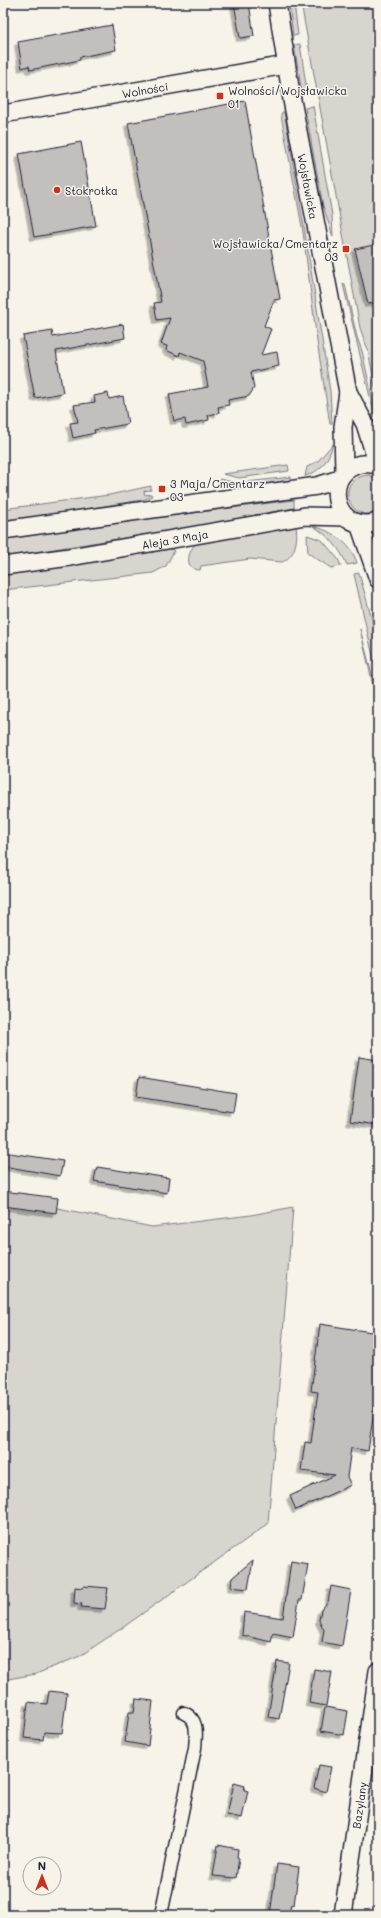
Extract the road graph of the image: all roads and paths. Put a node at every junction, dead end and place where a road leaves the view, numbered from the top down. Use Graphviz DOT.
graph roads {
  1 [pos="277,3"];
  2 [pos="286,65"];
  3 [pos="3,114"];
  4 [pos="348,392"];
  5 [pos="378,465"];
  6 [pos="342,476"];
  7 [pos="352,521"];
  8 [pos="378,522"];
  9 [pos="3,530"];
  10 [pos="3,566"];
  11 [pos="378,579"];
  12 [pos="378,1671"];
  13 [pos="184,1713"];
  14 [pos="161,1915"];
  15 [pos="343,1915"];
  1 -- 2 [label="street, Wojsławicka"];
  2 -- 3 [label="street, Wolności"];
  2 -- 4 [label="street, Wojsławicka"];
  4 -- 5 [label="street, Wojsławicka"];
  4 -- 6 [label="street, Wojsławicka"];
  5 -- 6 [label="street"];
  6 -- 7 [label="street, Wojsławicka"];
  6 -- 9 [label="street"];
  7 -- 8 [label="street, Aleja 3 Maja"];
  7 -- 10 [label="street, Aleja 3 Maja"];
  7 -- 11 [label="street"];
  12 -- 15 [label="street, Bazylany"];
  13 -- 14 [label="street"];
}
